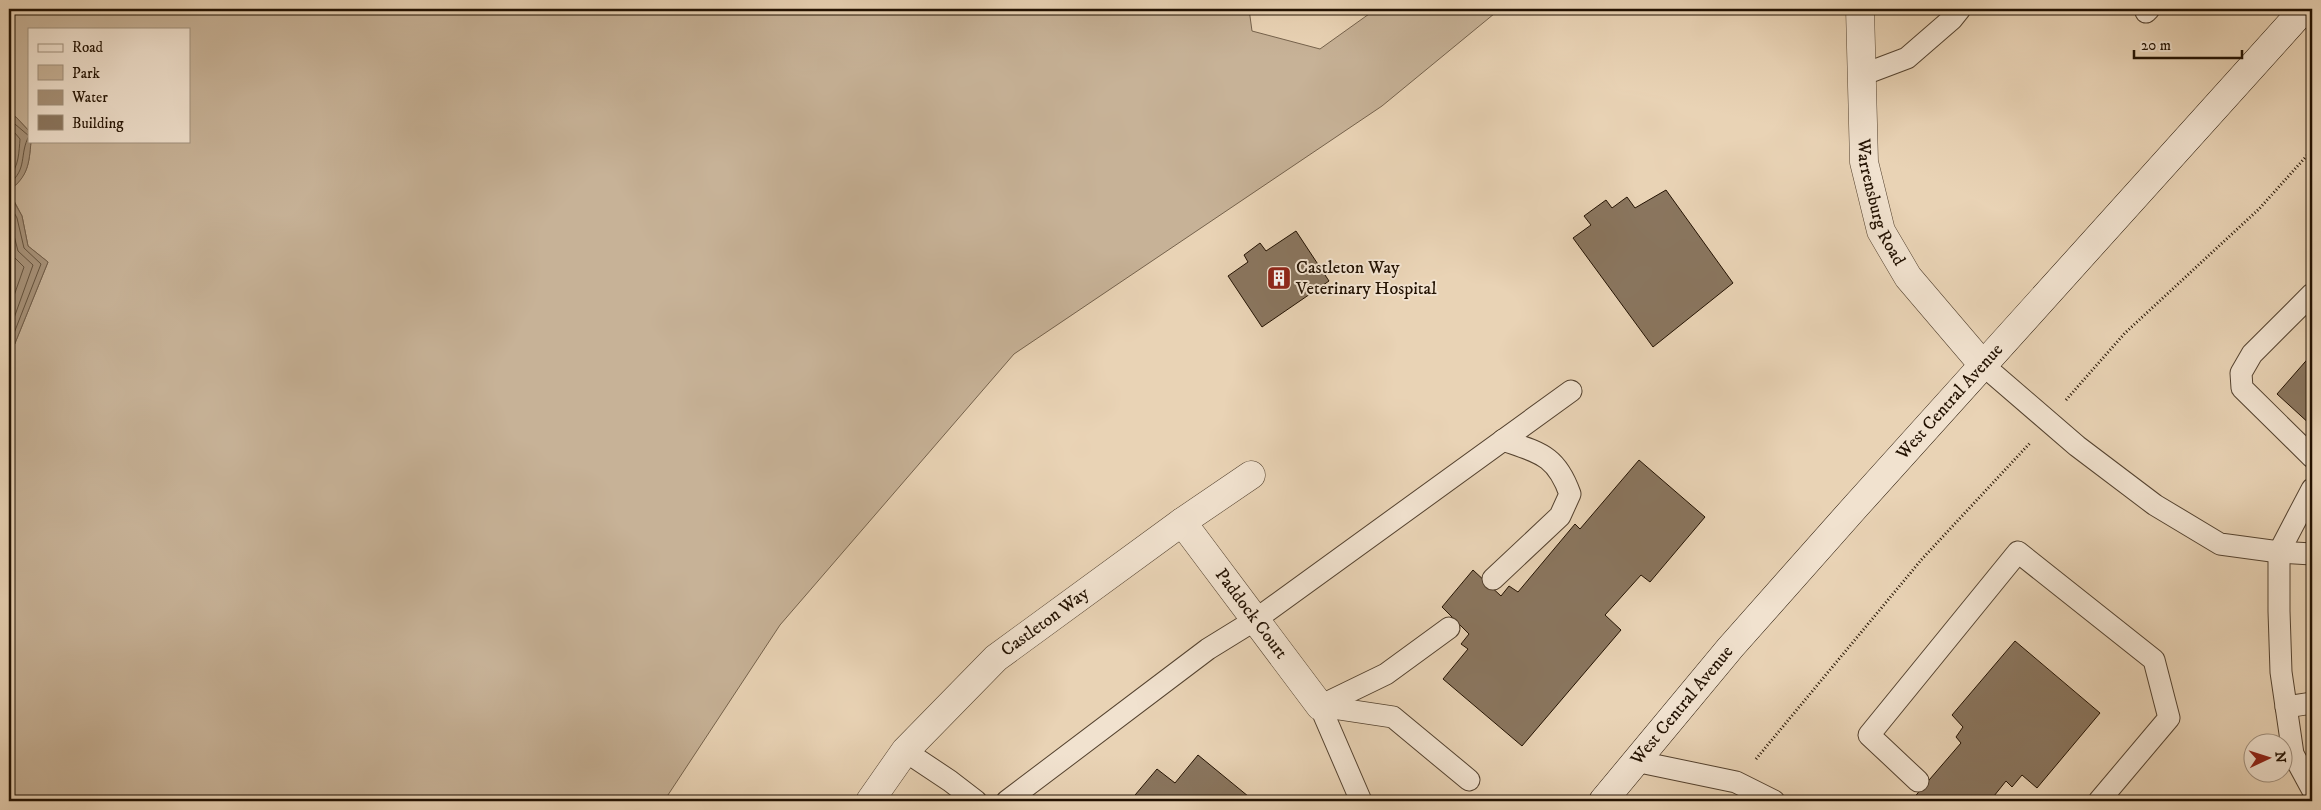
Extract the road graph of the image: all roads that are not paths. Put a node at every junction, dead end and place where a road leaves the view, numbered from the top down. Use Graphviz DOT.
graph roads {
  1 [pos="1860,9"];
  2 [pos="1960,9"];
  3 [pos="2304,9"];
  4 [pos="1862,75"];
  5 [pos="2312,294"];
  6 [pos="1983,364"];
  7 [pos="1571,391"];
  8 [pos="1503,440"];
  9 [pos="2312,457"];
  10 [pos="1252,475"];
  11 [pos="2312,489"];
  12 [pos="1182,522"];
  13 [pos="2279,552"];
  14 [pos="2312,554"];
  15 [pos="1493,579"];
  16 [pos="1255,620"];
  17 [pos="1449,628"];
  18 [pos="2312,703"];
  19 [pos="1320,706"];
  20 [pos="2286,707"];
  21 [pos="905,751"];
  22 [pos="1635,761"];
  23 [pos="1469,780"];
  24 [pos="1918,781"];
  25 [pos="2312,789"];
  26 [pos="870,801"];
  27 [pos="976,801"];
  28 [pos="1007,801"];
  29 [pos="1361,801"];
  30 [pos="1603,801"];
  31 [pos="1774,801"];
  32 [pos="2099,801"];
  1 -- 4 [label="street, Warrensburg Road"];
  2 -- 4 [label="lane"];
  3 -- 6 [label="street, West Central Avenue"];
  4 -- 6 [label="street, Warrensburg Road"];
  5 -- 9 [label="lane"];
  6 -- 13 [label="lane"];
  6 -- 22 [label="street, West Central Avenue"];
  7 -- 8 [label="lane"];
  8 -- 15 [label="lane"];
  8 -- 16 [label="lane"];
  10 -- 12 [label="street, Castleton Way"];
  11 -- 13 [label="lane"];
  12 -- 16 [label="street, Paddock Court"];
  12 -- 21 [label="street, Castleton Way"];
  13 -- 14 [label="lane"];
  13 -- 20 [label="lane"];
  16 -- 19 [label="street, Paddock Court"];
  16 -- 28 [label="lane"];
  17 -- 19 [label="lane"];
  18 -- 20 [label="lane"];
  19 -- 23 [label="lane"];
  19 -- 29 [label="lane"];
  20 -- 25 [label="lane"];
  21 -- 26 [label="street, Castleton Way"];
  21 -- 27 [label="lane"];
  22 -- 30 [label="street, West Central Avenue"];
  22 -- 31 [label="lane"];
  24 -- 32 [label="lane"];
}
